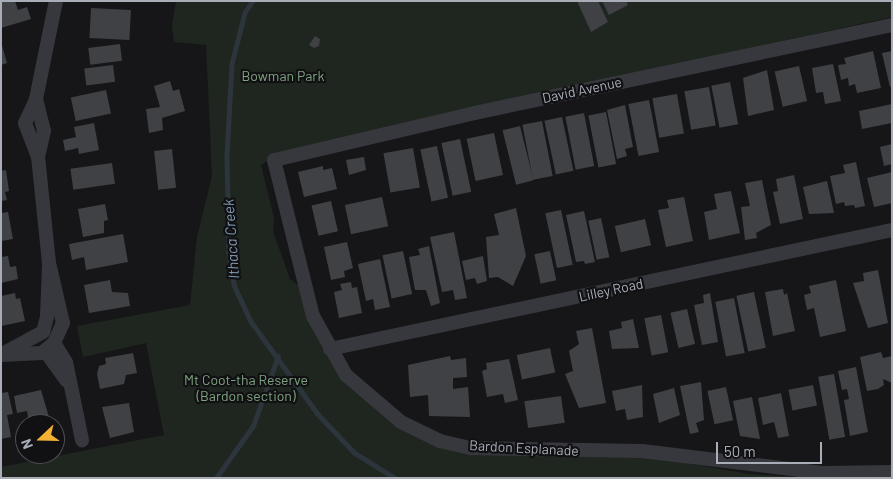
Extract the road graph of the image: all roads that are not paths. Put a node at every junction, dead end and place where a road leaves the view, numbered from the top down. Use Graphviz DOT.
graph roads {
  1 [pos="56,1"];
  2 [pos="892,25"];
  3 [pos="274,160"];
  4 [pos="892,230"];
  5 [pos="49,263"];
  6 [pos="50,347"];
  7 [pos="330,349"];
  8 [pos="1,355"];
  9 [pos="82,440"];
  10 [pos="892,472"];
  1 -- 5 [label="street"];
  2 -- 3 [label="street, David Avenue"];
  3 -- 7 [label="street, Bardon Esplanade"];
  4 -- 7 [label="street, Lilley Road"];
  5 -- 6 [label="street"];
  5 -- 8 [label="street"];
  6 -- 8 [label="street"];
  6 -- 9 [label="street"];
  7 -- 10 [label="street, Bardon Esplanade"];
}
